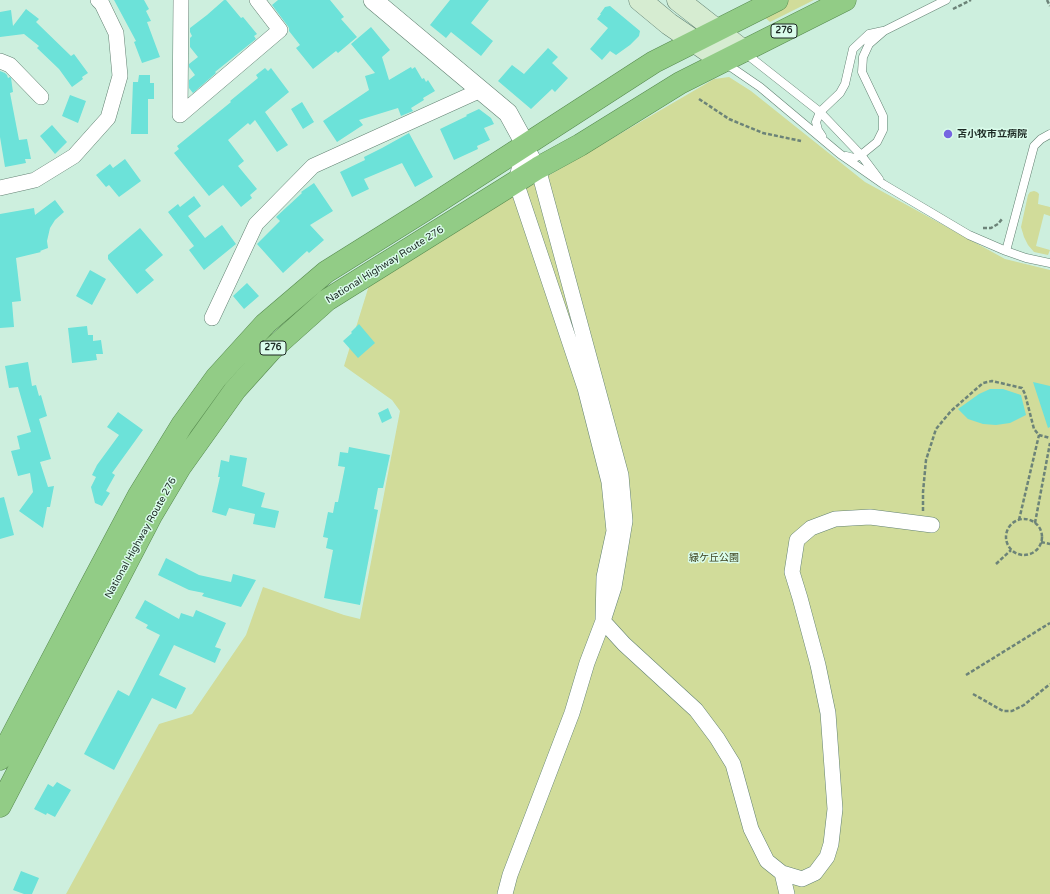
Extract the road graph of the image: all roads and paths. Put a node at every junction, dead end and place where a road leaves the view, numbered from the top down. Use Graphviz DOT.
graph roads {
  1 [pos="98,0"];
  2 [pos="257,0"];
  3 [pos="373,0"];
  4 [pos="640,0"];
  5 [pos="678,0"];
  6 [pos="777,0"];
  7 [pos="845,0"];
  8 [pos="946,0"];
  9 [pos="971,0"];
  10 [pos="1047,0"];
  11 [pos="185,3"];
  12 [pos="1050,6"];
  13 [pos="950,10"];
  14 [pos="716,31"];
  15 [pos="884,31"];
  16 [pos="695,42"];
  17 [pos="743,51"];
  18 [pos="0,61"];
  19 [pos="723,61"];
  20 [pos="481,90"];
  21 [pos="41,97"];
  22 [pos="699,99"];
  23 [pos="820,112"];
  24 [pos="1050,134"];
  25 [pos="801,141"];
  26 [pos="826,142"];
  27 [pos="525,144"];
  28 [pos="840,154"];
  29 [pos="861,155"];
  30 [pos="538,168"];
  31 [pos="516,182"];
  32 [pos="883,184"];
  33 [pos="0,188"];
  34 [pos="1006,251"];
  35 [pos="1050,263"];
  36 [pos="212,318"];
  37 [pos="1039,435"];
  38 [pos="1050,438"];
  39 [pos="1050,443"];
  40 [pos="1019,520"];
  41 [pos="1034,523"];
  42 [pos="928,524"];
  43 [pos="1041,542"];
  44 [pos="1050,544"];
  45 [pos="1011,550"];
  46 [pos="996,564"];
  47 [pos="603,621"];
  48 [pos="1050,623"];
  49 [pos="966,675"];
  50 [pos="1050,684"];
  51 [pos="973,694"];
  52 [pos="0,759"];
  53 [pos="0,806"];
  54 [pos="782,873"];
  55 [pos="505,894"];
  56 [pos="787,894"];
  1 -- 33 [label="street"];
  2 -- 11 [label="street"];
  3 -- 20 [label="street"];
  4 -- 16 [label="main road"];
  5 -- 14 [label="main road"];
  6 -- 14 [label="highway, 276"];
  7 -- 17 [label="highway, National Highway Route 276 / 276"];
  8 -- 15 [label="lane"];
  9 -- 13 [label="path"];
  10 -- 12 [label="path"];
  14 -- 16 [label="highway, 276"];
  14 -- 17 [label="main road"];
  15 -- 23 [label="lane"];
  15 -- 29 [label="lane"];
  16 -- 19 [label="main road"];
  16 -- 27 [label="highway, 276"];
  17 -- 19 [label="highway, National Highway Route 276 / 276"];
  17 -- 23 [label="lane"];
  18 -- 21 [label="street"];
  19 -- 26 [label="lane"];
  19 -- 30 [label="highway, National Highway Route 276 / 276"];
  20 -- 27 [label="street"];
  20 -- 36 [label="street"];
  22 -- 25 [label="path"];
  23 -- 26 [label="lane"];
  23 -- 29 [label="lane"];
  24 -- 34 [label="lane"];
  26 -- 28 [label="lane"];
  27 -- 30 [label="street"];
  27 -- 31 [label="street"];
  27 -- 52 [label="highway, 276"];
  28 -- 29 [label="lane"];
  28 -- 32 [label="lane"];
  29 -- 32 [label="lane"];
  30 -- 31 [label="highway, National Highway Route 276 / 276"];
  30 -- 47 [label="street"];
  31 -- 47 [label="street"];
  31 -- 53 [label="highway, National Highway Route 276 / 276"];
  32 -- 34 [label="lane"];
  34 -- 35 [label="lane"];
  37 -- 38 [label="path"];
  37 -- 40 [label="path"];
  37 -- 42 [label="path"];
  39 -- 41 [label="path"];
  40 -- 41 [label="path"];
  40 -- 45 [label="path"];
  41 -- 43 [label="path"];
  42 -- 54 [label="street"];
  43 -- 44 [label="path"];
  43 -- 45 [label="path"];
  45 -- 46 [label="path"];
  47 -- 54 [label="street"];
  47 -- 55 [label="street"];
  48 -- 49 [label="path"];
  50 -- 51 [label="path"];
  54 -- 56 [label="street"];
}
